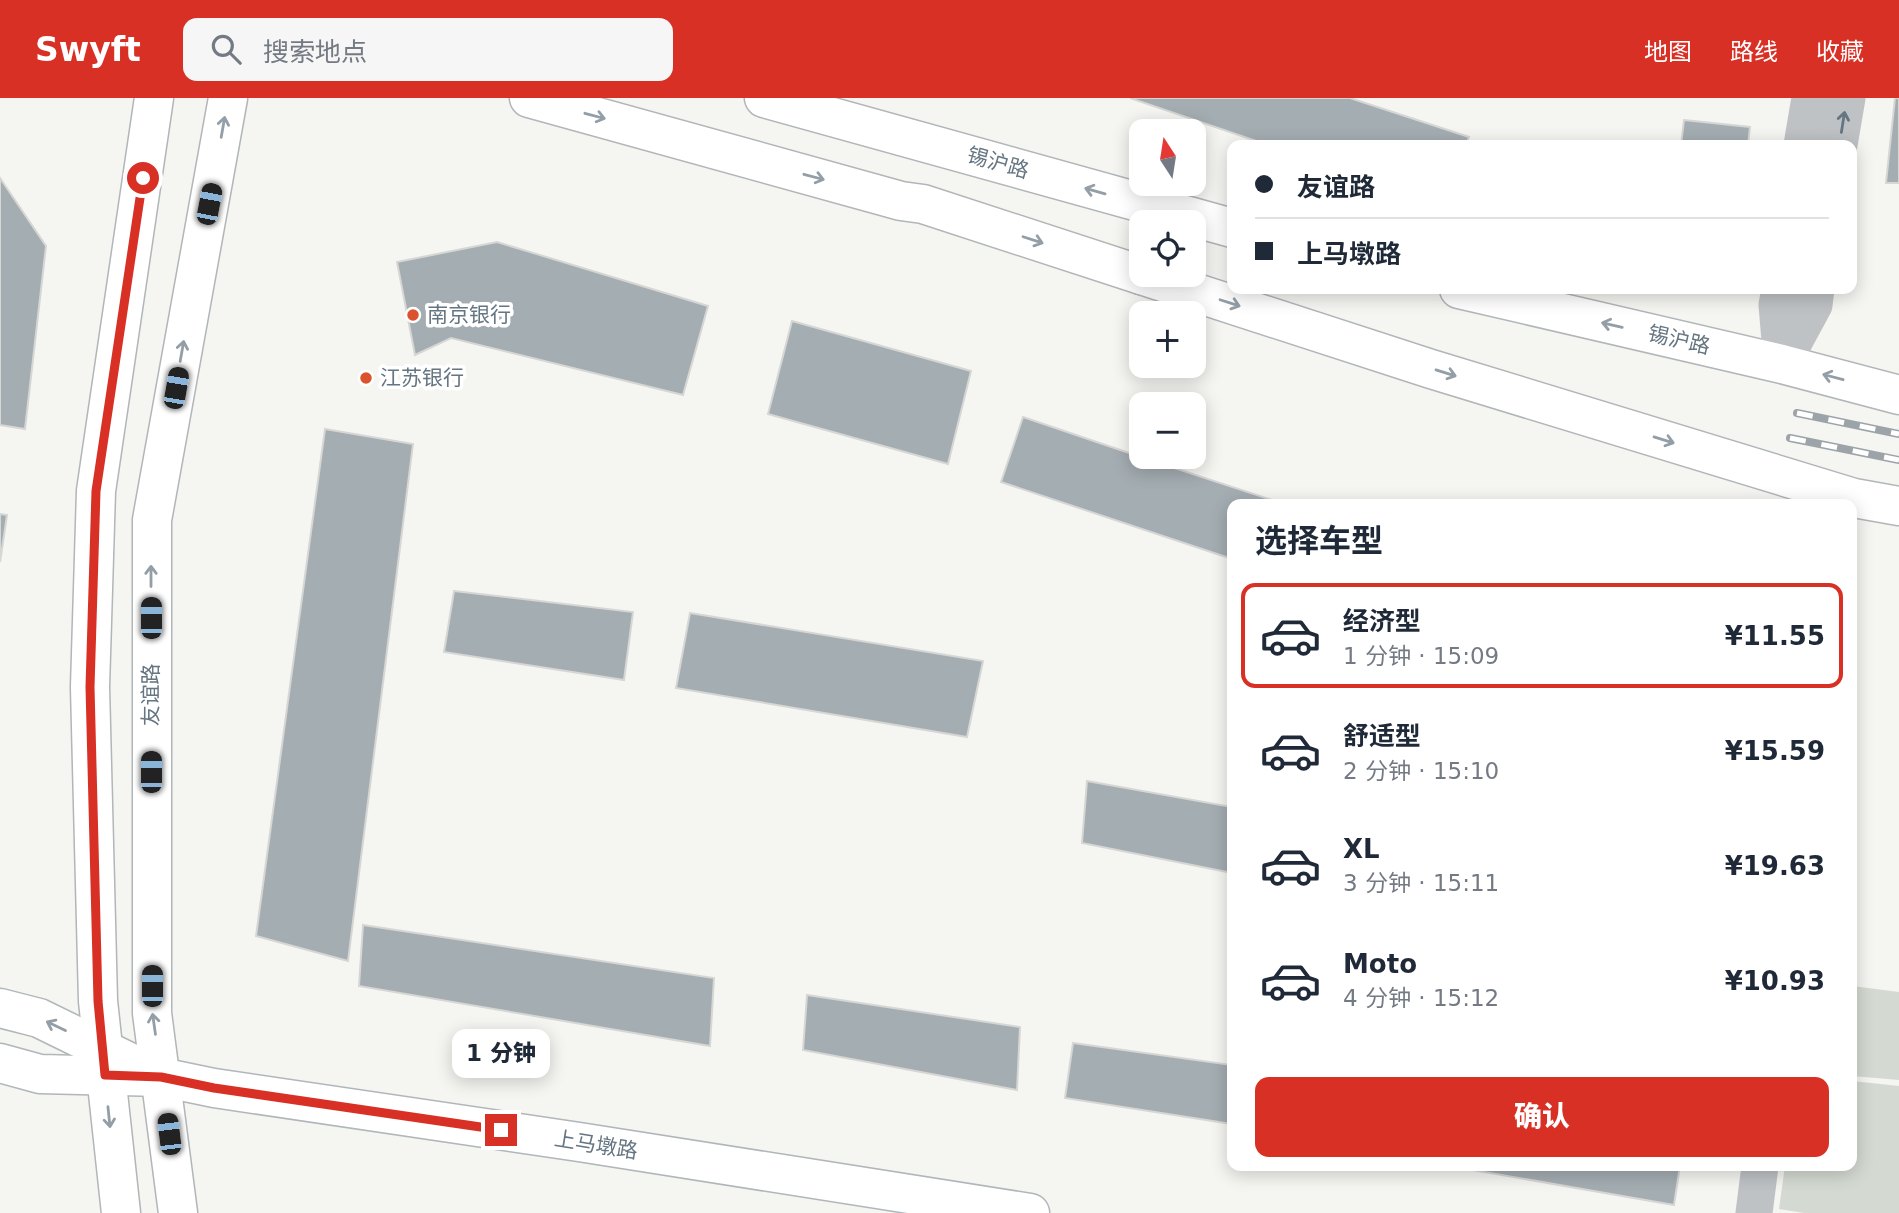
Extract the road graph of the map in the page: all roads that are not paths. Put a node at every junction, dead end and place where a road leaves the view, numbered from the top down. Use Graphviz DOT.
graph roads {
  1 [pos="154,98"];
  2 [pos="228,98"];
  3 [pos="529,98"];
  4 [pos="764,98"];
  5 [pos="1810,98"];
  6 [pos="1847,98"];
  7 [pos="1803,140"];
  8 [pos="1840,140"];
  9 [pos="1227,228"];
  10 [pos="1129,271"];
  11 [pos="1178,287"];
  12 [pos="1480,294"];
  13 [pos="1779,294"];
  14 [pos="1815,294"];
  15 [pos="1782,364"];
  16 [pos="1899,395"];
  17 [pos="1844,499"];
  18 [pos="1857,502"];
  19 [pos="1899,506"];
  20 [pos="0,1008"];
  21 [pos="104,1062"];
  22 [pos="0,1063"];
  23 [pos="161,1077"];
  24 [pos="1759,1171"];
  25 [pos="121,1213"];
  26 [pos="178,1213"];
  27 [pos="1030,1213"];
  28 [pos="1754,1213"];
  1 -- 21 [label="main road"];
  23 -- 2 [label="main road, 友谊路, one-way"];
  3 -- 10 [label="main road, one-way"];
  9 -- 4 [label="main road, 锡沪路, one-way"];
  5 -- 7 [label="street"];
  8 -- 6 [label="street, one-way"];
  11 -- 17 [label="main road, one-way"];
  15 -- 12 [label="main road, 锡沪路, one-way"];
  13 -- 15 [label="street"];
  14 -- 15 [label="street"];
  16 -- 15 [label="main road, 锡沪路, one-way"];
  18 -- 19 [label="main road"];
  21 -- 20 [label="main road, 上马墩路, one-way"];
  21 -- 22 [label="main road, 上马墩路"];
  21 -- 23 [label="main road, 上马墩路"];
  21 -- 25 [label="main road, one-way"];
  23 -- 26 [label="main road, 友谊路"];
  23 -- 27 [label="main road, 上马墩路"];
  24 -- 28 [label="street"];
}
